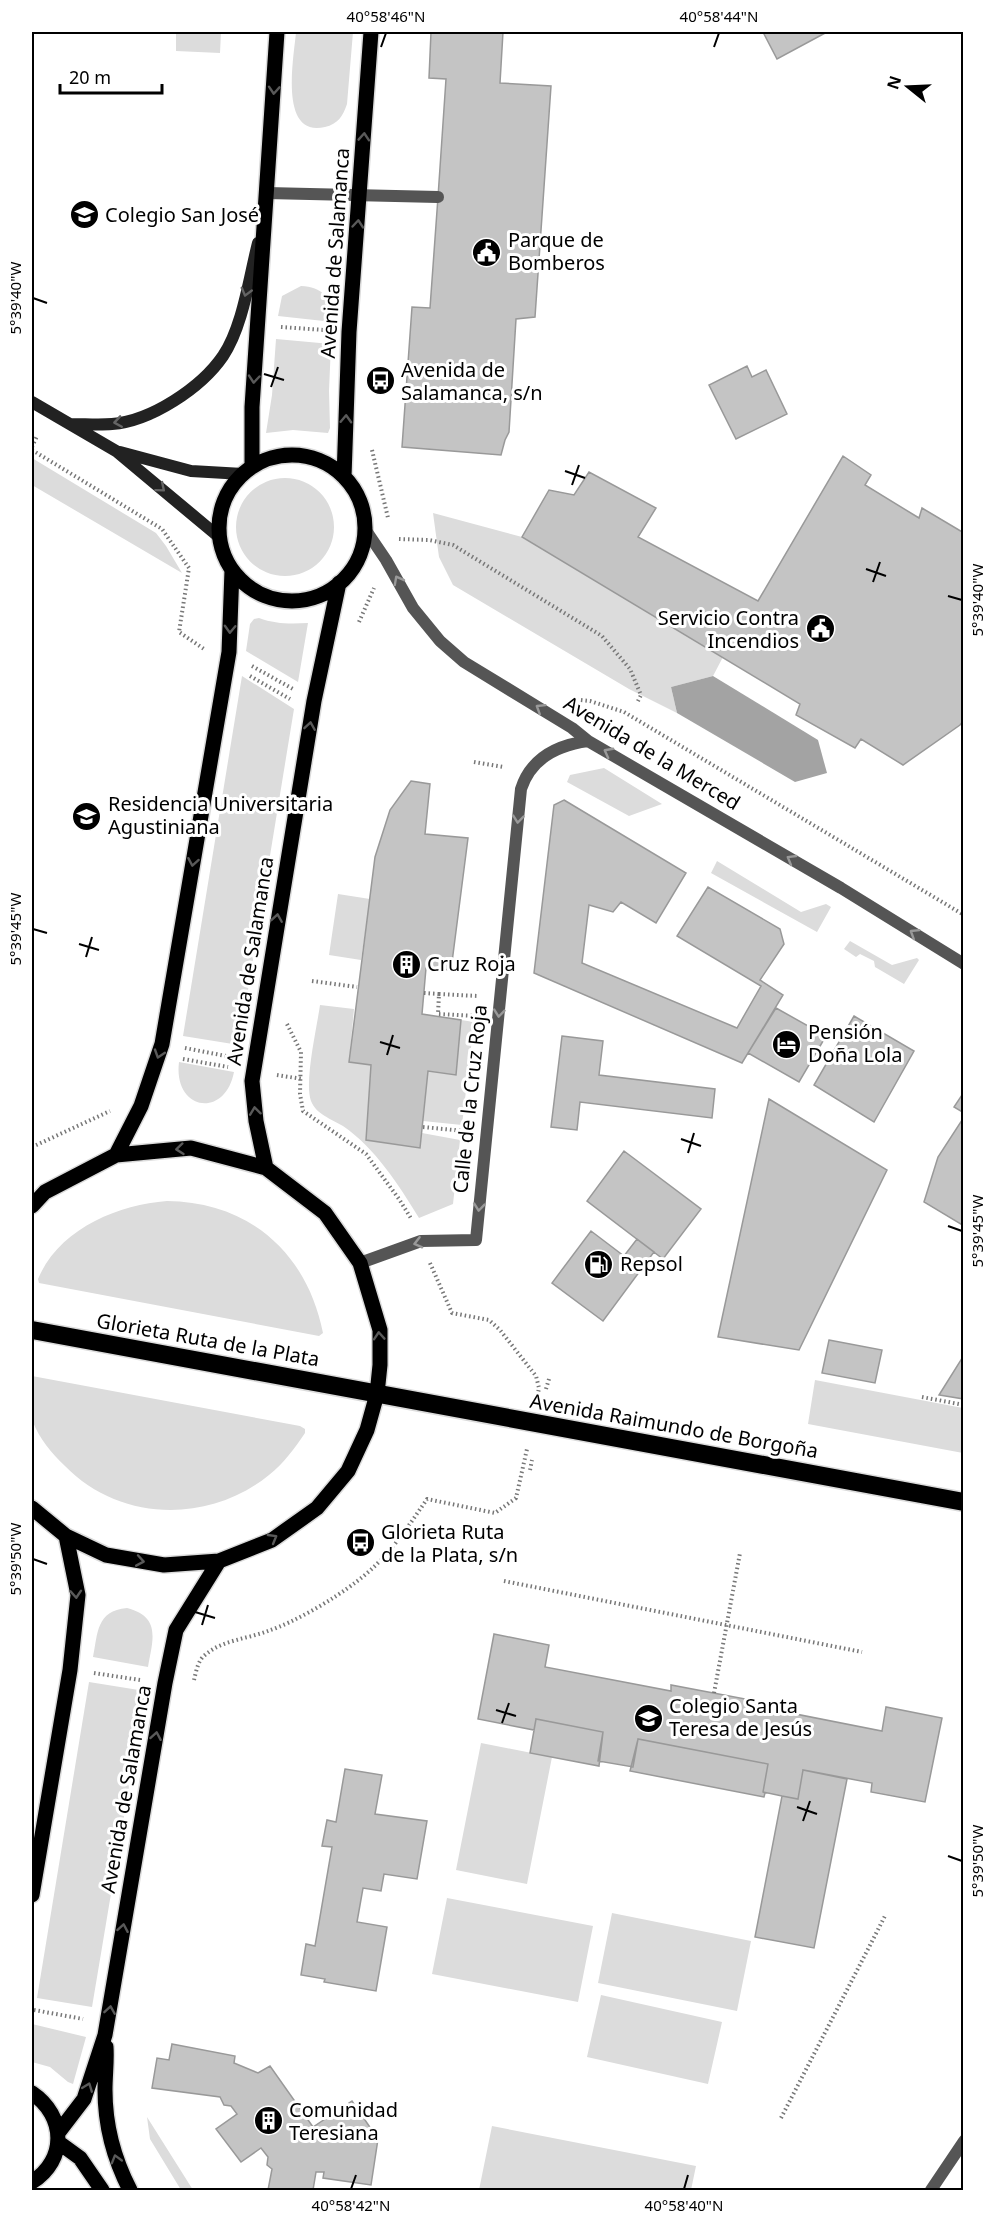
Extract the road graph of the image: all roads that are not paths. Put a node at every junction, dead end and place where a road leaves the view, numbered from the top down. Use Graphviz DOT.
graph roads {
  1 [pos="277,32"];
  2 [pos="371,32"];
  3 [pos="267,193"];
  4 [pos="360,195"];
  5 [pos="438,197"];
  6 [pos="265,215"];
  7 [pos="32,402"];
  8 [pos="71,424"];
  9 [pos="116,451"];
  10 [pos="248,470"];
  11 [pos="344,477"];
  12 [pos="365,529"];
  13 [pos="219,537"];
  14 [pos="232,570"];
  15 [pos="339,583"];
  16 [pos="588,741"];
  17 [pos="963,964"];
  18 [pos="116,1155"];
  19 [pos="266,1168"];
  20 [pos="32,1206"];
  21 [pos="360,1263"];
  22 [pos="32,1330"];
  23 [pos="377,1394"];
  24 [pos="963,1502"];
  25 [pos="32,1508"];
  26 [pos="66,1536"];
  27 [pos="219,1561"];
  28 [pos="55,1756"];
  29 [pos="32,1872"];
  30 [pos="32,1895"];
  31 [pos="105,2035"];
  32 [pos="32,2093"];
  33 [pos="58,2137"];
  34 [pos="963,2141"];
  35 [pos="32,2182"];
  36 [pos="102,2190"];
  37 [pos="130,2190"];
  38 [pos="931,2190"];
  1 -- 3 [label="main road, one-way"];
  4 -- 2 [label="main road, Avenida de Salamanca, one-way"];
  3 -- 4 [label="street"];
  3 -- 6 [label="main road"];
  4 -- 5 [label="street"];
  11 -- 4 [label="main road, Avenida de Salamanca, one-way"];
  6 -- 8 [label="main road, one-way"];
  6 -- 10 [label="main road, one-way"];
  7 -- 8 [label="main road"];
  8 -- 9 [label="main road"];
  9 -- 10 [label="main road"];
  9 -- 13 [label="main road, one-way"];
  10 -- 11 [label="main road"];
  10 -- 13 [label="main road"];
  11 -- 12 [label="main road"];
  12 -- 15 [label="main road"];
  16 -- 12 [label="street, Avenida de la Merced, one-way"];
  13 -- 14 [label="main road"];
  14 -- 15 [label="main road"];
  14 -- 18 [label="main road, one-way"];
  19 -- 15 [label="main road, Avenida de Salamanca, one-way"];
  17 -- 16 [label="street, Avenida de la Merced, one-way"];
  16 -- 21 [label="street, Calle de la Cruz Roja, one-way"];
  19 -- 18 [label="main road, one-way"];
  18 -- 20 [label="main road"];
  19 -- 21 [label="main road"];
  23 -- 21 [label="main road, one-way"];
  22 -- 23 [label="highway, Glorieta Ruta de la Plata"];
  23 -- 24 [label="highway, Avenida Raimundo de Borgoña"];
  27 -- 23 [label="main road, one-way"];
  25 -- 26 [label="main road"];
  26 -- 27 [label="main road, one-way"];
  26 -- 28 [label="main road, one-way"];
  31 -- 27 [label="main road, Avenida de Salamanca, one-way"];
  28 -- 29 [label="street"];
  28 -- 30 [label="main road"];
  33 -- 31 [label="main road, Avenida de Salamanca, one-way"];
  37 -- 31 [label="main road, Avenida de Salamanca, one-way"];
  32 -- 33 [label="main road"];
  33 -- 35 [label="main road, Avenida de Salamanca"];
  33 -- 36 [label="main road"];
  34 -- 38 [label="street"];
}
